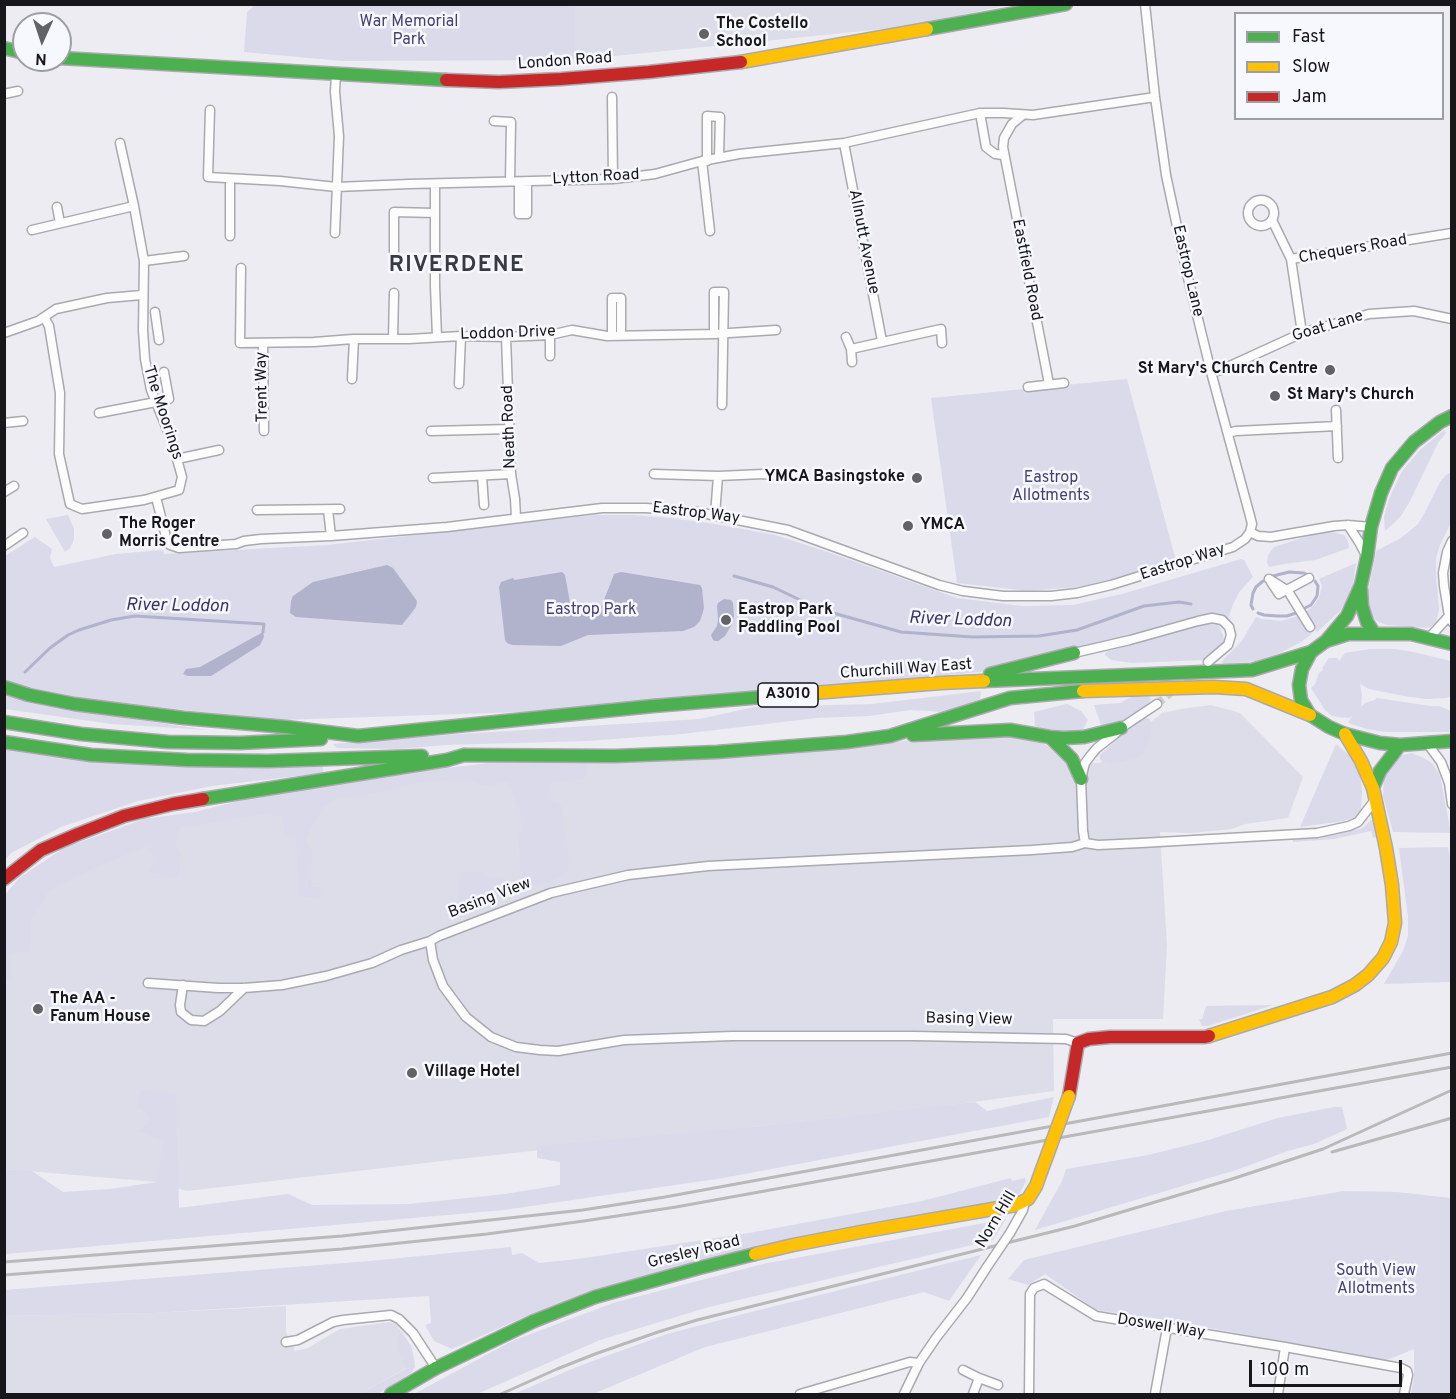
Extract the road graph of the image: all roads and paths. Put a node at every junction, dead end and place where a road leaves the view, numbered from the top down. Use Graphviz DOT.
graph roads {
  1 [pos="1066,4"];
  2 [pos="1145,4"];
  3 [pos="72,59"];
  4 [pos="336,73"];
  5 [pos="18,91"];
  6 [pos="4,94"];
  7 [pos="612,97"];
  8 [pos="1155,97"];
  9 [pos="210,110"];
  10 [pos="980,113"];
  11 [pos="1023,115"];
  12 [pos="494,121"];
  13 [pos="120,143"];
  14 [pos="844,143"];
  15 [pos="1004,155"];
  16 [pos="719,158"];
  17 [pos="705,161"];
  18 [pos="230,179"];
  19 [pos="613,179"];
  20 [pos="519,182"];
  21 [pos="435,184"];
  22 [pos="336,187"];
  23 [pos="134,206"];
  24 [pos="57,207"];
  25 [pos="435,213"];
  26 [pos="1272,220"];
  27 [pos="60,223"];
  28 [pos="32,230"];
  29 [pos="710,231"];
  30 [pos="335,233"];
  31 [pos="1452,233"];
  32 [pos="230,236"];
  33 [pos="394,252"];
  34 [pos="184,256"];
  35 [pos="1291,259"];
  36 [pos="144,261"];
  37 [pos="241,268"];
  38 [pos="394,293"];
  39 [pos="142,295"];
  40 [pos="155,312"];
  41 [pos="44,317"];
  42 [pos="1452,319"];
  43 [pos="157,326"];
  44 [pos="143,330"];
  45 [pos="776,330"];
  46 [pos="4,333"];
  47 [pos="1302,333"];
  48 [pos="719,334"];
  49 [pos="550,335"];
  50 [pos="461,336"];
  51 [pos="437,337"];
  52 [pos="506,337"];
  53 [pos="846,337"];
  54 [pos="159,339"];
  55 [pos="354,339"];
  56 [pos="393,339"];
  57 [pos="882,341"];
  58 [pos="262,343"];
  59 [pos="942,343"];
  60 [pos="851,349"];
  61 [pos="550,356"];
  62 [pos="852,362"];
  63 [pos="164,372"];
  64 [pos="1211,372"];
  65 [pos="352,379"];
  66 [pos="1064,383"];
  67 [pos="166,384"];
  68 [pos="459,384"];
  69 [pos="1049,384"];
  70 [pos="1028,387"];
  71 [pos="152,390"];
  72 [pos="169,399"];
  73 [pos="156,402"];
  74 [pos="722,405"];
  75 [pos="1336,410"];
  76 [pos="99,414"];
  77 [pos="1452,416"];
  78 [pos="23,421"];
  79 [pos="4,423"];
  80 [pos="1337,426"];
  81 [pos="510,429"];
  82 [pos="264,431"];
  83 [pos="431,431"];
  84 [pos="1228,433"];
  85 [pos="219,450"];
  86 [pos="1338,458"];
  87 [pos="177,459"];
  88 [pos="511,474"];
  89 [pos="654,474"];
  90 [pos="482,476"];
  91 [pos="718,476"];
  92 [pos="792,477"];
  93 [pos="433,478"];
  94 [pos="14,486"];
  95 [pos="4,492"];
  96 [pos="156,497"];
  97 [pos="484,505"];
  98 [pos="340,509"];
  99 [pos="256,510"];
  100 [pos="328,510"];
  101 [pos="715,515"];
  102 [pos="516,517"];
  103 [pos="1348,525"];
  104 [pos="1371,527"];
  105 [pos="23,532"];
  106 [pos="1250,532"];
  107 [pos="331,536"];
  108 [pos="1452,541"];
  109 [pos="4,546"];
  110 [pos="1367,557"];
  111 [pos="1309,578"];
  112 [pos="1361,585"];
  113 [pos="1450,619"];
  114 [pos="1310,627"];
  115 [pos="1374,633"];
  116 [pos="1429,638"];
  117 [pos="1326,641"];
  118 [pos="1452,644"];
  119 [pos="1311,652"];
  120 [pos="1074,654"];
  121 [pos="1208,662"];
  122 [pos="941,683"];
  123 [pos="4,687"];
  124 [pos="1157,704"];
  125 [pos="1310,715"];
  126 [pos="4,722"];
  127 [pos="1121,728"];
  128 [pos="1345,734"];
  129 [pos="358,736"];
  130 [pos="890,736"];
  131 [pos="1050,737"];
  132 [pos="1452,741"];
  133 [pos="4,742"];
  134 [pos="1427,743"];
  135 [pos="1400,745"];
  136 [pos="465,755"];
  137 [pos="1081,779"];
  138 [pos="1450,780"];
  139 [pos="1374,794"];
  140 [pos="1452,804"];
  141 [pos="1085,843"];
  142 [pos="4,879"];
  143 [pos="430,941"];
  144 [pos="148,983"];
  145 [pos="183,985"];
  146 [pos="244,988"];
  147 [pos="1078,1043"];
  148 [pos="1025,1202"];
  149 [pos="1167,1328"];
  150 [pos="286,1342"];
  151 [pos="1285,1347"];
  152 [pos="919,1363"];
  153 [pos="436,1368"];
  154 [pos="963,1370"];
  155 [pos="979,1378"];
  156 [pos="998,1385"];
  157 [pos="391,1395"];
  158 [pos="800,1395"];
  159 [pos="903,1395"];
  160 [pos="973,1395"];
  161 [pos="1029,1395"];
  162 [pos="1155,1395"];
  163 [pos="1278,1395"];
  164 [pos="1404,1395"];
  1 -- 4 [label="main road, London Road"];
  2 -- 8 [label="street, Eastrop Lane"];
  3 -- 4 [label="main road, London Road"];
  4 -- 22 [label="street"];
  5 -- 6 [label="street"];
  7 -- 19 [label="street"];
  8 -- 11 [label="street"];
  8 -- 64 [label="street, Eastrop Lane"];
  9 -- 18 [label="street, Lytton Road"];
  10 -- 11 [label="street"];
  10 -- 14 [label="street, Lytton Road"];
  10 -- 15 [label="street"];
  11 -- 15 [label="street, Eastfield Road"];
  12 -- 20 [label="street"];
  13 -- 23 [label="street, The Moorings"];
  14 -- 16 [label="street, Lytton Road"];
  14 -- 57 [label="street, Allnutt Avenue"];
  15 -- 69 [label="street, Eastfield Road"];
  16 -- 17 [label="street, Lytton Road"];
  16 -- 17 [label="street"];
  17 -- 19 [label="street, Lytton Road"];
  17 -- 29 [label="street"];
  18 -- 22 [label="street, Lytton Road"];
  18 -- 32 [label="street"];
  19 -- 20 [label="street, Lytton Road"];
  20 -- 21 [label="street, Lytton Road"];
  21 -- 22 [label="street, Lytton Road"];
  21 -- 25 [label="street"];
  22 -- 30 [label="street"];
  23 -- 27 [label="street"];
  23 -- 36 [label="street, The Moorings"];
  24 -- 27 [label="street"];
  25 -- 33 [label="street"];
  25 -- 51 [label="street"];
  26 -- 35 [label="street"];
  27 -- 28 [label="street"];
  31 -- 35 [label="street, Chequers Road"];
  34 -- 36 [label="street"];
  35 -- 47 [label="street, Chequers Road"];
  36 -- 39 [label="street, The Moorings"];
  37 -- 58 [label="street, Loddon Drive"];
  38 -- 56 [label="street"];
  39 -- 41 [label="street"];
  39 -- 44 [label="street, The Moorings"];
  40 -- 43 [label="street"];
  41 -- 46 [label="street"];
  41 -- 96 [label="street, The Moorings"];
  42 -- 47 [label="street, Goat Lane"];
  43 -- 44 [label="street"];
  43 -- 54 [label="street"];
  44 -- 71 [label="street, The Moorings"];
  45 -- 48 [label="street, Loddon Drive"];
  47 -- 64 [label="street, Goat Lane"];
  48 -- 49 [label="street, Loddon Drive"];
  48 -- 74 [label="street"];
  49 -- 52 [label="street, Loddon Drive"];
  49 -- 61 [label="street"];
  50 -- 51 [label="street, Loddon Drive"];
  50 -- 52 [label="street, Loddon Drive"];
  50 -- 68 [label="street"];
  51 -- 56 [label="street, Loddon Drive"];
  52 -- 81 [label="street, Neath Road"];
  53 -- 60 [label="street"];
  55 -- 56 [label="street, Loddon Drive"];
  55 -- 58 [label="street, Loddon Drive"];
  55 -- 65 [label="street"];
  57 -- 59 [label="street"];
  57 -- 60 [label="street"];
  58 -- 82 [label="street, Trent Way"];
  60 -- 62 [label="street"];
  63 -- 67 [label="street"];
  64 -- 84 [label="street, Eastrop Lane"];
  66 -- 69 [label="street"];
  67 -- 71 [label="street"];
  67 -- 72 [label="street"];
  69 -- 70 [label="street"];
  71 -- 73 [label="street, The Moorings"];
  73 -- 76 [label="street"];
  73 -- 87 [label="street, The Moorings"];
  75 -- 80 [label="street"];
  77 -- 104 [label="main road"];
  78 -- 79 [label="street"];
  80 -- 84 [label="street"];
  80 -- 86 [label="street"];
  81 -- 83 [label="street"];
  81 -- 88 [label="street, Neath Road"];
  84 -- 106 [label="street, Eastrop Lane"];
  85 -- 87 [label="street"];
  87 -- 96 [label="street, The Moorings"];
  88 -- 90 [label="street"];
  88 -- 102 [label="street, Neath Road"];
  89 -- 91 [label="street"];
  90 -- 93 [label="street"];
  90 -- 97 [label="street"];
  91 -- 92 [label="street"];
  91 -- 101 [label="street"];
  94 -- 95 [label="street"];
  96 -- 107 [label="street, Eastrop Way"];
  98 -- 100 [label="street"];
  99 -- 100 [label="street"];
  100 -- 107 [label="street"];
  101 -- 102 [label="street, Eastrop Way"];
  101 -- 106 [label="street, Eastrop Way"];
  102 -- 107 [label="street, Eastrop Way"];
  103 -- 104 [label="street"];
  103 -- 106 [label="street"];
  103 -- 110 [label="street"];
  104 -- 110 [label="main road"];
  105 -- 109 [label="street"];
  108 -- 113 [label="street"];
  110 -- 112 [label="main road"];
  111 -- 114 [label="street"];
  112 -- 115 [label="main road"];
  112 -- 117 [label="main road"];
  113 -- 116 [label="street"];
  115 -- 116 [label="main road"];
  115 -- 117 [label="main road"];
  116 -- 118 [label="main road"];
  117 -- 119 [label="main road"];
  119 -- 122 [label="main road, Churchill Way East / A3010"];
  119 -- 125 [label="main road"];
  120 -- 121 [label="street"];
  120 -- 122 [label="main road"];
  122 -- 129 [label="main road, Churchill Way East / A3010"];
  123 -- 129 [label="main road"];
  124 -- 127 [label="street"];
  125 -- 128 [label="main road"];
  125 -- 130 [label="main road"];
  126 -- 129 [label="main road"];
  127 -- 131 [label="main road"];
  127 -- 137 [label="street"];
  128 -- 135 [label="main road"];
  128 -- 139 [label="main road, Basing View"];
  130 -- 131 [label="main road"];
  130 -- 136 [label="main road"];
  131 -- 137 [label="main road"];
  132 -- 134 [label="main road"];
  133 -- 136 [label="main road"];
  134 -- 135 [label="main road"];
  134 -- 138 [label="street"];
  135 -- 139 [label="main road, Basing View"];
  136 -- 142 [label="main road"];
  137 -- 141 [label="street"];
  138 -- 140 [label="street"];
  139 -- 141 [label="street, Basing View"];
  139 -- 147 [label="main road, Basing View"];
  141 -- 143 [label="street, Basing View"];
  143 -- 146 [label="street, Basing View"];
  143 -- 147 [label="street, Basing View"];
  144 -- 145 [label="street, Basing View"];
  145 -- 146 [label="street, Basing View"];
  145 -- 146 [label="street"];
  147 -- 148 [label="main road, Norn Hill, bridge"];
  148 -- 152 [label="street, Norn Hill, bridge"];
  148 -- 153 [label="main road, Gresley Road"];
  149 -- 151 [label="street, Doswell Way"];
  149 -- 161 [label="street, Doswell Way"];
  149 -- 162 [label="street"];
  150 -- 153 [label="street"];
  151 -- 163 [label="street"];
  151 -- 164 [label="street, Doswell Way"];
  152 -- 158 [label="street"];
  152 -- 159 [label="street, Norn Hill"];
  153 -- 157 [label="main road, Gresley Road"];
  154 -- 155 [label="street"];
  155 -- 156 [label="street"];
  155 -- 160 [label="street"];
}
